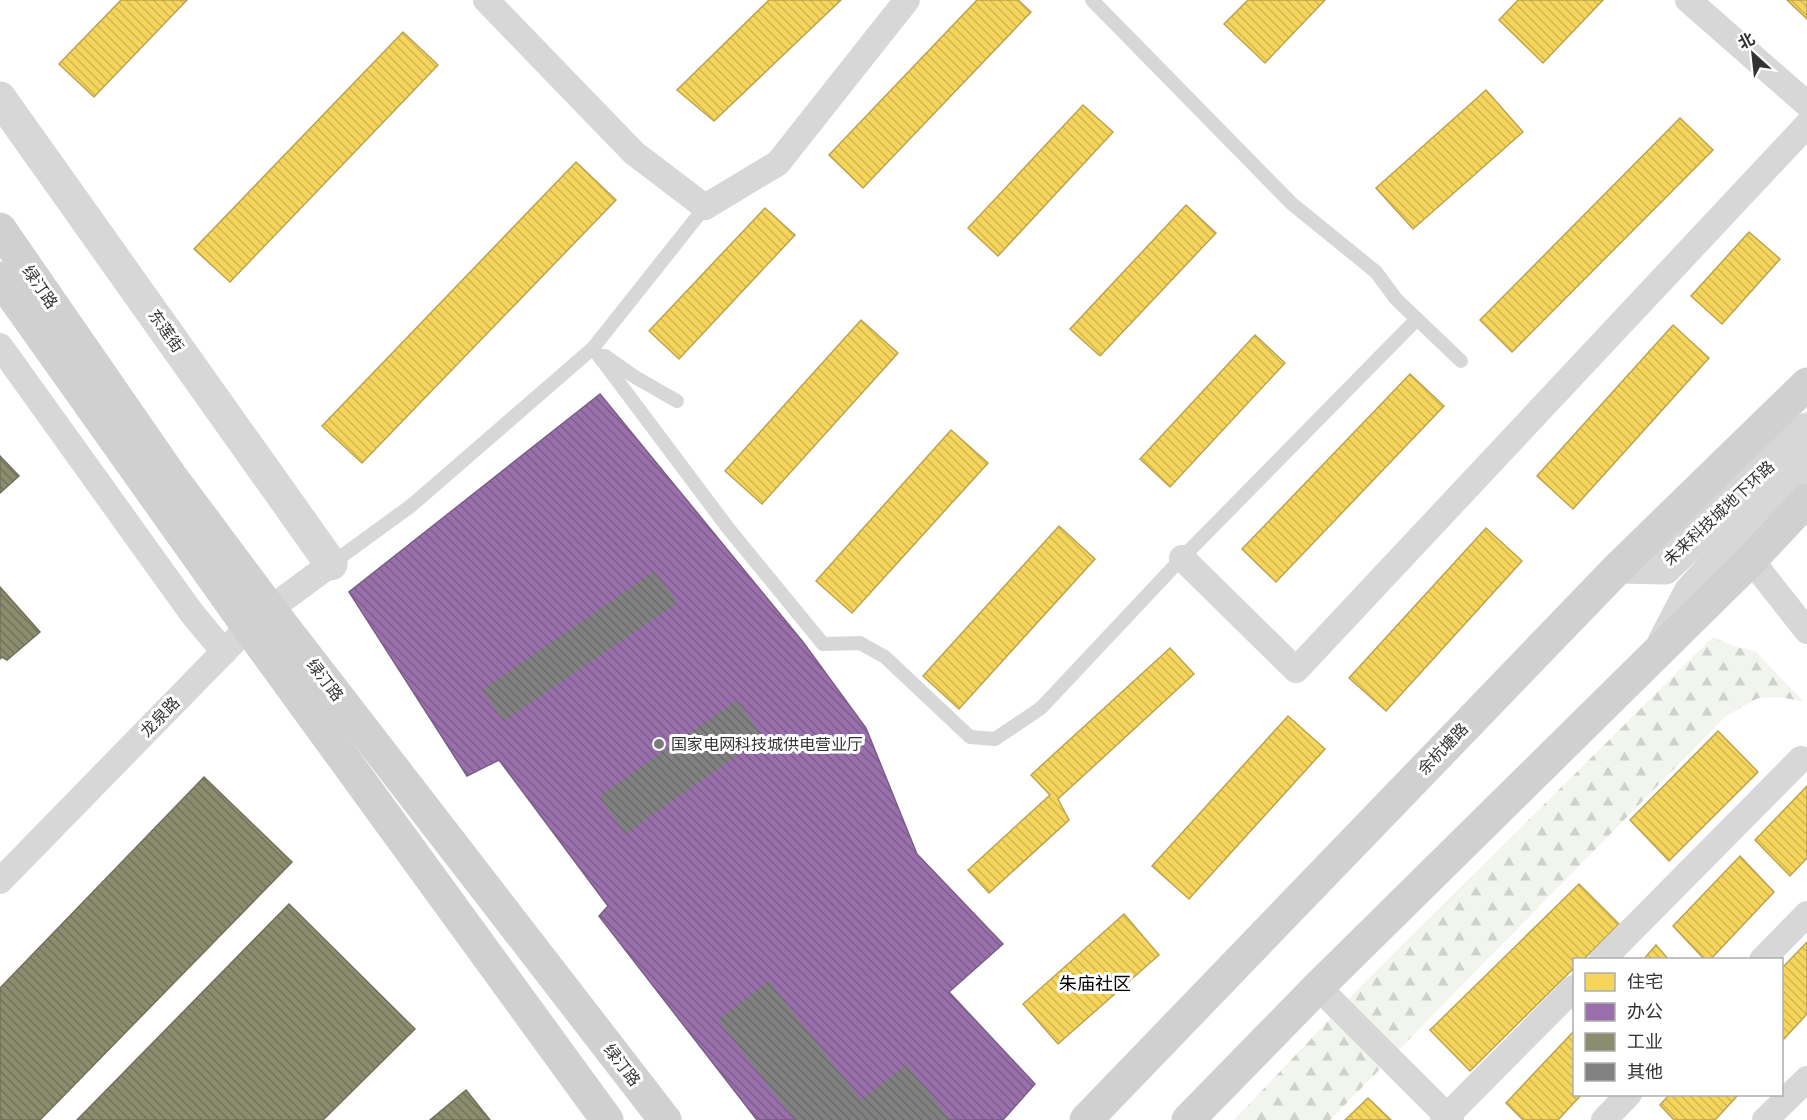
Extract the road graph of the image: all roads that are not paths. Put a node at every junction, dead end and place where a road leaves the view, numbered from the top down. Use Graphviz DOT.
graph roads {
  1 [pos="486,0"];
  2 [pos="907,0"];
  3 [pos="1092,0"];
  4 [pos="1701,4"];
  5 [pos="0,98"];
  6 [pos="1807,104"];
  7 [pos="1807,125"];
  8 [pos="705,207"];
  9 [pos="0,229"];
  10 [pos="0,278"];
  11 [pos="1417,319"];
  12 [pos="0,346"];
  13 [pos="594,348"];
  14 [pos="1461,361"];
  15 [pos="1807,384"];
  16 [pos="677,401"];
  17 [pos="1807,429"];
  18 [pos="1807,465"];
  19 [pos="1807,500"];
  20 [pos="1182,558"];
  21 [pos="1751,560"];
  22 [pos="331,564"];
  23 [pos="1619,567"];
  24 [pos="259,618"];
  25 [pos="1807,632"];
  26 [pos="1660,649"];
  27 [pos="224,652"];
  28 [pos="1801,759"];
  29 [pos="0,881"];
  30 [pos="1807,914"];
  31 [pos="1604,958"];
  32 [pos="1764,958"];
  33 [pos="1318,987"];
  34 [pos="1573,990"];
  35 [pos="1807,1079"];
  36 [pos="1628,1096"];
  37 [pos="1447,1119"];
  38 [pos="607,1120"];
  39 [pos="664,1120"];
  40 [pos="1086,1120"];
  41 [pos="1188,1120"];
  42 [pos="1604,1120"];
  43 [pos="1765,1120"];
  1 -- 8 [label="street"];
  2 -- 8 [label="street"];
  3 -- 11 [label="lane"];
  4 -- 6 [label="street"];
  5 -- 22 [label="street, 东莲街"];
  7 -- 20 [label="street"];
  8 -- 13 [label="lane"];
  9 -- 24 [label="main road, 绿汀路"];
  10 -- 24 [label="main road, 绿汀路"];
  11 -- 14 [label="lane"];
  11 -- 20 [label="lane"];
  12 -- 27 [label="street"];
  13 -- 16 [label="lane"];
  13 -- 20 [label="lane"];
  13 -- 22 [label="lane"];
  15 -- 23 [label="main road, 余杭塘路"];
  17 -- 23 [label="street, 未来科技城地下环路"];
  18 -- 26 [label="street, 未来科技城地下环路"];
  19 -- 21 [label="main road"];
  21 -- 25 [label="street"];
  21 -- 26 [label="main road"];
  22 -- 24 [label="street, 龙泉路"];
  23 -- 40 [label="main road, 余杭塘路"];
  24 -- 27 [label="street, 龙泉路"];
  24 -- 38 [label="main road, 绿汀路"];
  24 -- 39 [label="main road, 绿汀路"];
  26 -- 33 [label="main road"];
  27 -- 29 [label="street, 龙泉路"];
  28 -- 31 [label="street"];
  30 -- 32 [label="street"];
  33 -- 37 [label="street"];
  33 -- 41 [label="main road"];
  34 -- 37 [label="street"];
  35 -- 43 [label="street"];
  36 -- 42 [label="street"];
}
